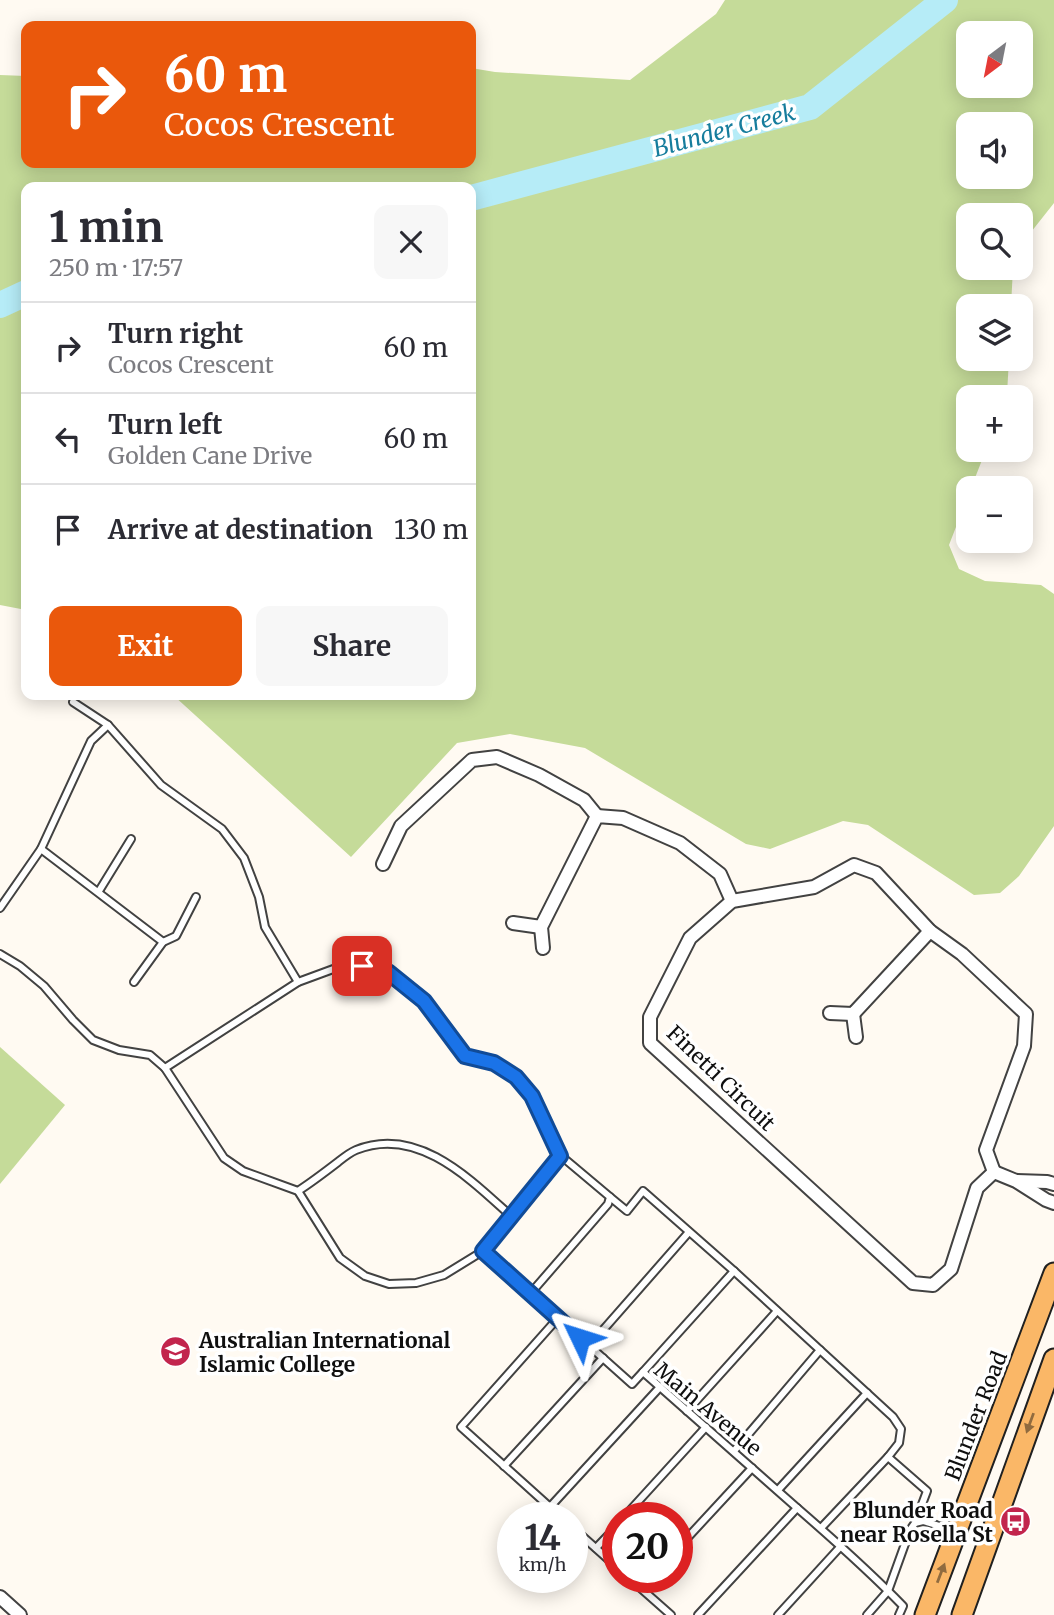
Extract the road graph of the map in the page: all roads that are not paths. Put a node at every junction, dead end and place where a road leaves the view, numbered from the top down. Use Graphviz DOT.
graph roads {
  1 [pos="73,702"];
  2 [pos="108,725"];
  3 [pos="597,816"];
  4 [pos="131,839"];
  5 [pos="41,849"];
  6 [pos="383,864"];
  7 [pos="99,891"];
  8 [pos="196,897"];
  9 [pos="732,901"];
  10 [pos="0,908"];
  11 [pos="513,923"];
  12 [pos="541,926"];
  13 [pos="930,931"];
  14 [pos="163,942"];
  15 [pos="543,947"];
  16 [pos="0,954"];
  17 [pos="134,982"];
  18 [pos="298,982"];
  19 [pos="830,1013"];
  20 [pos="853,1014"];
  21 [pos="856,1037"];
  22 [pos="165,1068"];
  23 [pos="560,1156"];
  24 [pos="993,1172"];
  25 [pos="1016,1181"];
  26 [pos="1054,1184"];
  27 [pos="298,1191"];
  28 [pos="610,1197"];
  29 [pos="1054,1203"];
  30 [pos="511,1216"];
  31 [pos="689,1232"];
  32 [pos="483,1251"];
  33 [pos="734,1271"];
  34 [pos="1054,1273"];
  35 [pos="530,1294"];
  36 [pos="777,1311"];
  37 [pos="558,1318"];
  38 [pos="589,1346"];
  39 [pos="820,1350"];
  40 [pos="603,1358"];
  41 [pos="1054,1359"];
  42 [pos="643,1372"];
  43 [pos="660,1387"];
  44 [pos="867,1393"];
  45 [pos="687,1411"];
  46 [pos="706,1427"];
  47 [pos="734,1451"];
  48 [pos="888,1457"];
  49 [pos="504,1466"];
  50 [pos="752,1468"];
  51 [pos="778,1490"];
  52 [pos="544,1502"];
  53 [pos="555,1502"];
  54 [pos="638,1502"];
  55 [pos="797,1508"];
  56 [pos="915,1523"];
  57 [pos="821,1528"];
  58 [pos="957,1531"];
  59 [pos="693,1532"];
  60 [pos="588,1541"];
  61 [pos="602,1542"];
  62 [pos="841,1546"];
  63 [pos="596,1548"];
  64 [pos="602,1553"];
  65 [pos="888,1591"];
  66 [pos="646,1593"];
  67 [pos="0,1597"];
  68 [pos="20,1615"];
  69 [pos="671,1615"];
  70 [pos="698,1615"];
  71 [pos="778,1615"];
  72 [pos="867,1615"];
  73 [pos="899,1615"];
  74 [pos="925,1615"];
  75 [pos="962,1615"];
  1 -- 2 [label="lane"];
  2 -- 5 [label="lane"];
  2 -- 18 [label="lane"];
  3 -- 6 [label="street"];
  3 -- 9 [label="street"];
  3 -- 12 [label="street"];
  4 -- 7 [label="lane"];
  5 -- 7 [label="lane"];
  5 -- 10 [label="lane"];
  7 -- 14 [label="lane"];
  8 -- 14 [label="lane"];
  9 -- 13 [label="street"];
  9 -- 24 [label="street, Finetti Circuit"];
  11 -- 12 [label="street"];
  12 -- 15 [label="street"];
  13 -- 20 [label="street"];
  13 -- 24 [label="street"];
  14 -- 17 [label="lane"];
  16 -- 22 [label="lane"];
  18 -- 22 [label="lane"];
  18 -- 23 [label="lane"];
  19 -- 20 [label="street"];
  20 -- 21 [label="street"];
  22 -- 27 [label="lane"];
  23 -- 28 [label="lane"];
  23 -- 30 [label="lane"];
  24 -- 25 [label="street"];
  25 -- 26 [label="street"];
  25 -- 29 [label="street"];
  27 -- 30 [label="lane"];
  27 -- 32 [label="lane"];
  28 -- 31 [label="lane"];
  28 -- 35 [label="lane"];
  30 -- 32 [label="lane"];
  31 -- 33 [label="lane"];
  31 -- 38 [label="lane"];
  32 -- 35 [label="lane, Main Avenue"];
  33 -- 36 [label="lane"];
  33 -- 42 [label="lane"];
  34 -- 58 [label="main road, Blunder Road"];
  35 -- 37 [label="lane, Main Avenue"];
  36 -- 39 [label="lane"];
  36 -- 45 [label="lane"];
  37 -- 38 [label="lane, Main Avenue"];
  37 -- 49 [label="lane"];
  38 -- 40 [label="lane, Main Avenue"];
  39 -- 44 [label="lane"];
  39 -- 47 [label="lane"];
  40 -- 42 [label="lane, Main Avenue"];
  40 -- 49 [label="lane"];
  41 -- 75 [label="main road, one-way"];
  42 -- 43 [label="lane, Main Avenue"];
  43 -- 45 [label="lane, Main Avenue"];
  43 -- 53 [label="lane"];
  44 -- 48 [label="lane"];
  44 -- 51 [label="lane"];
  45 -- 46 [label="lane, Main Avenue"];
  46 -- 47 [label="lane, Main Avenue"];
  46 -- 54 [label="lane"];
  47 -- 50 [label="lane, Main Avenue"];
  48 -- 56 [label="lane"];
  48 -- 57 [label="lane"];
  49 -- 52 [label="lane"];
  50 -- 51 [label="lane, Main Avenue"];
  50 -- 59 [label="lane"];
  51 -- 55 [label="lane, Main Avenue"];
  55 -- 57 [label="lane, Main Avenue"];
  55 -- 70 [label="lane"];
  56 -- 58 [label="lane"];
  56 -- 65 [label="lane"];
  57 -- 62 [label="lane, Main Avenue"];
  74 -- 58 [label="main road, Blunder Road, one-way"];
  60 -- 63 [label="lane"];
  61 -- 63 [label="lane"];
  62 -- 65 [label="lane, Main Avenue"];
  62 -- 71 [label="lane"];
  63 -- 64 [label="lane"];
  65 -- 72 [label="lane"];
  65 -- 73 [label="lane, Main Avenue"];
  66 -- 69 [label="lane"];
  67 -- 68 [label="street"];
}
